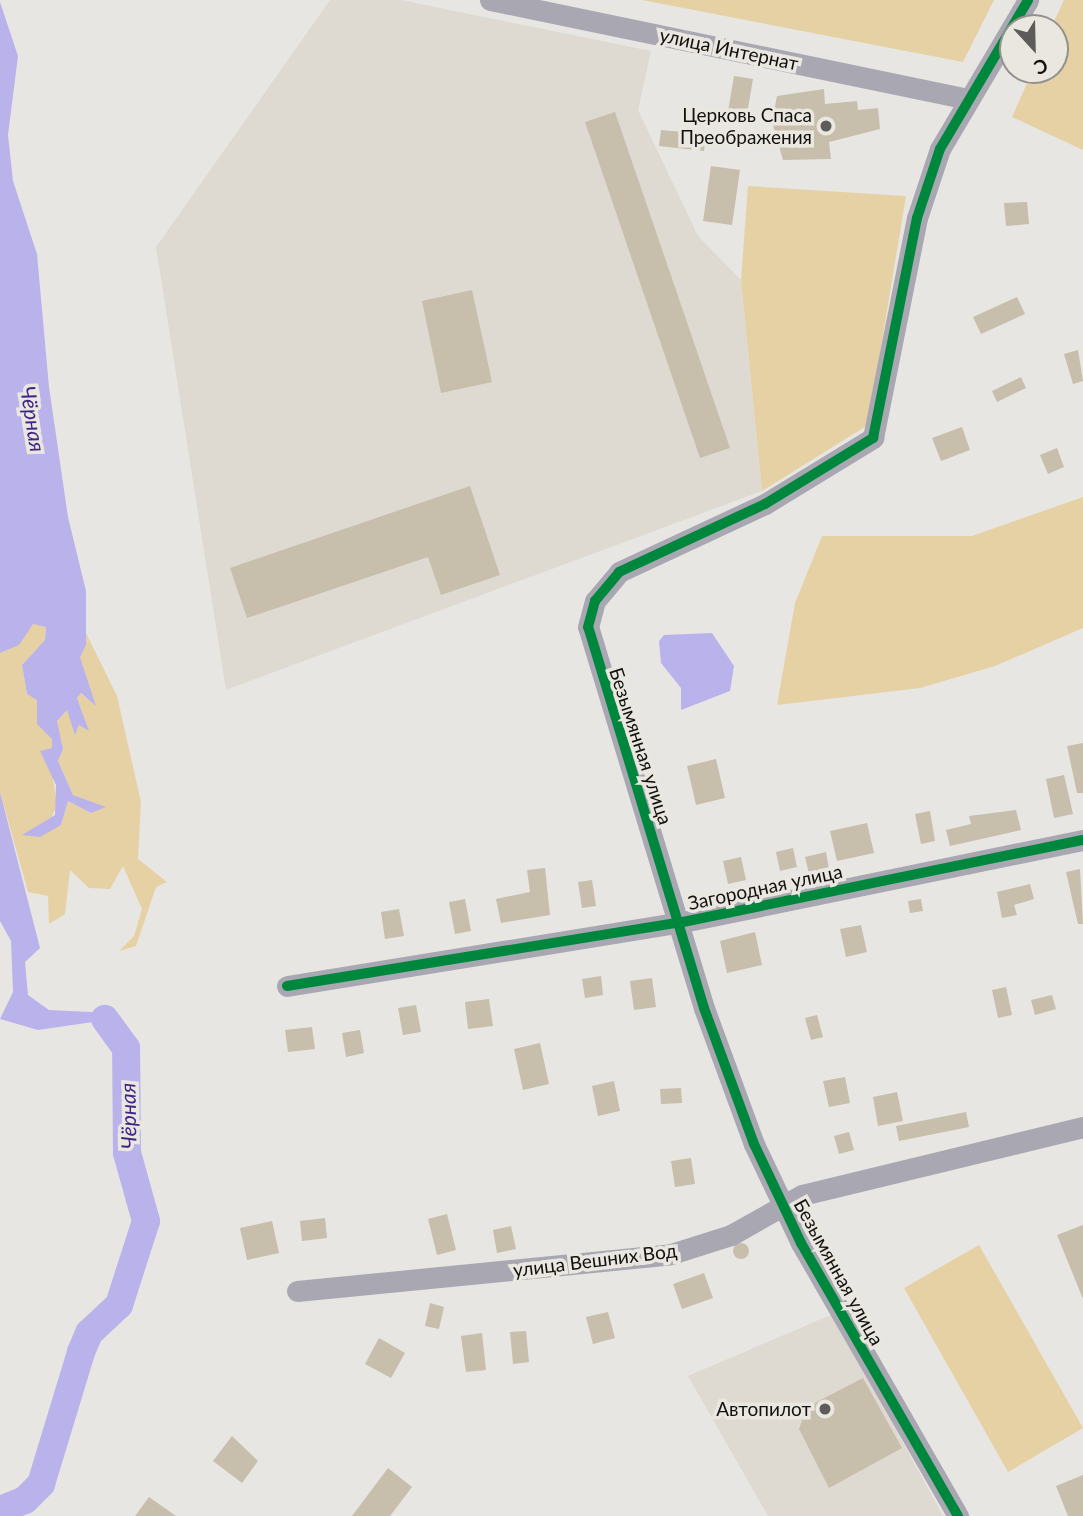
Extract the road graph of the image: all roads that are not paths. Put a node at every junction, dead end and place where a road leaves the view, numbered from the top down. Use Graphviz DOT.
graph roads {
  1 [pos="490,0"];
  2 [pos="1028,0"];
  3 [pos="967,99"];
  4 [pos="1083,840"];
  5 [pos="678,923"];
  6 [pos="287,986"];
  7 [pos="1083,1127"];
  8 [pos="783,1207"];
  9 [pos="297,1291"];
  10 [pos="958,1516"];
  1 -- 3 [label="street, улица Интернат"];
  2 -- 3 [label="street, Безымянная улица"];
  3 -- 5 [label="street, Безымянная улица"];
  4 -- 5 [label="street, Загородная улица"];
  5 -- 6 [label="street, Загородная улица"];
  5 -- 8 [label="street, Безымянная улица"];
  7 -- 8 [label="street, улица Вешних Вод"];
  8 -- 9 [label="street, улица Вешних Вод"];
  8 -- 10 [label="street, Безымянная улица"];
}
